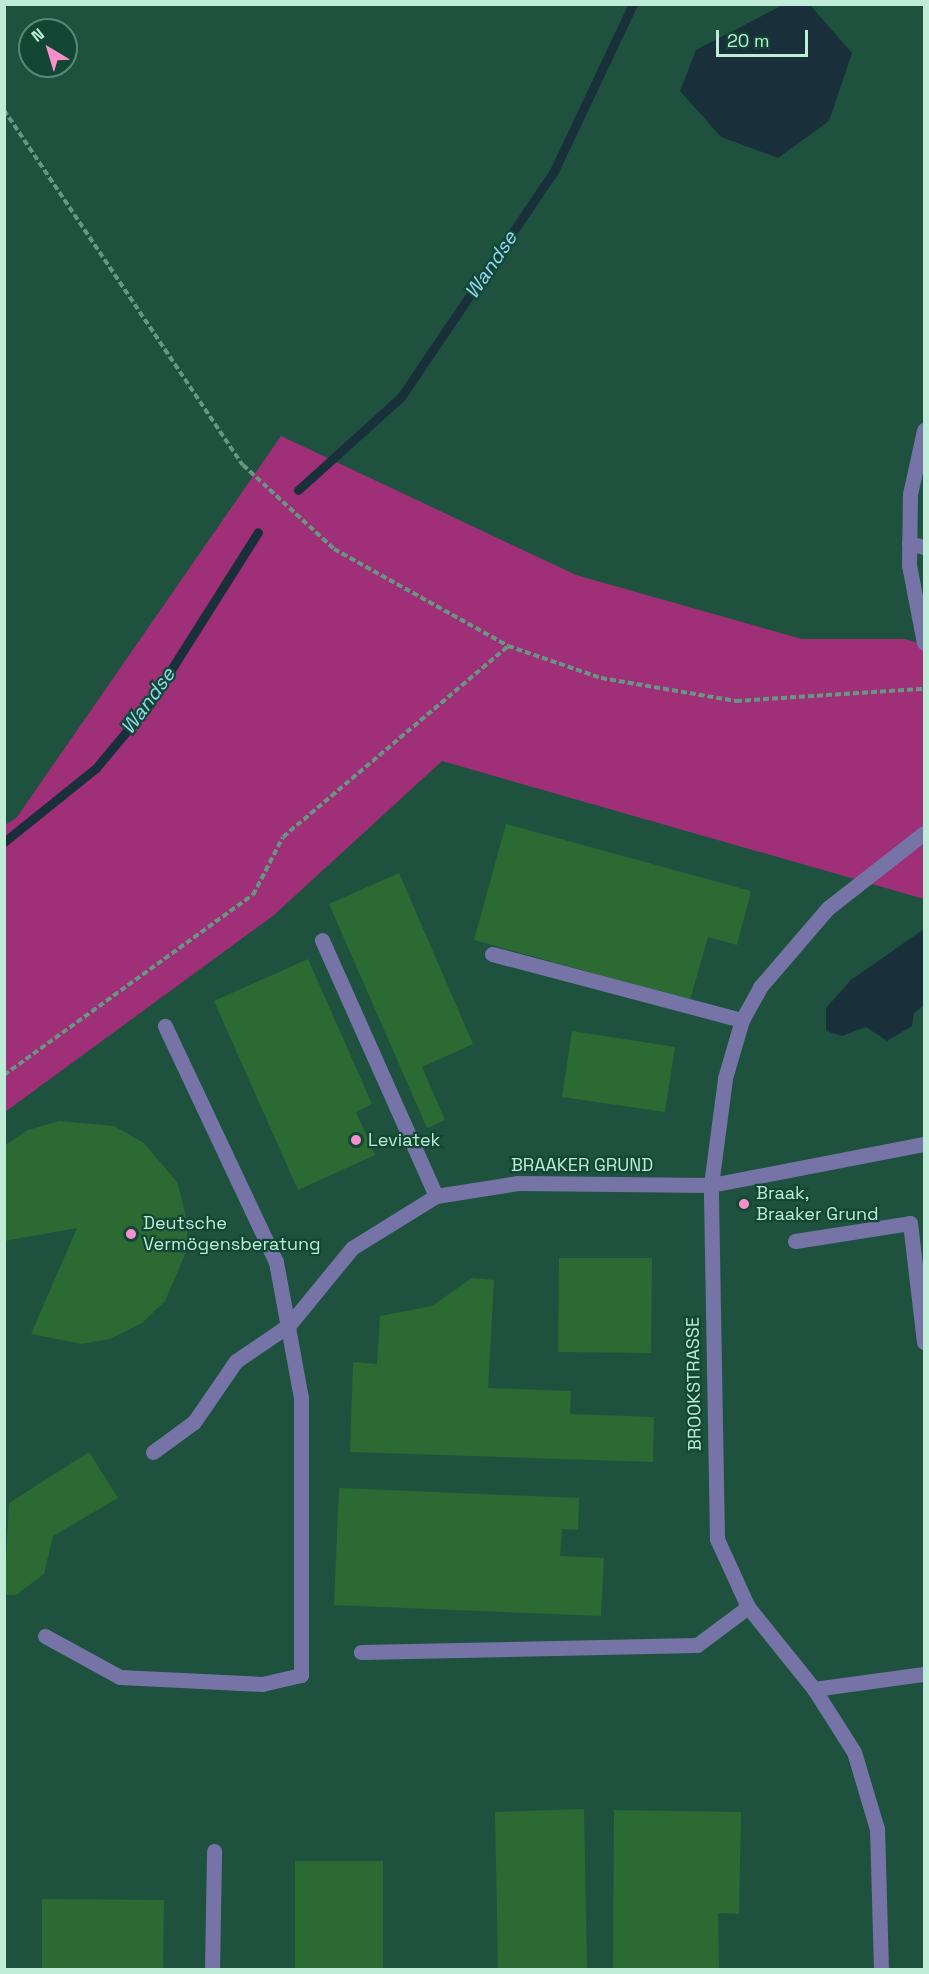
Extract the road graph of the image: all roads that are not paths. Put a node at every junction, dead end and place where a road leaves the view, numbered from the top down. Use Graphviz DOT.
graph roads {
  1 [pos="924,430"];
  2 [pos="917,545"];
  3 [pos="924,643"];
  4 [pos="924,833"];
  5 [pos="322,940"];
  6 [pos="492,954"];
  7 [pos="742,1020"];
  8 [pos="165,1026"];
  9 [pos="924,1144"];
  10 [pos="711,1185"];
  11 [pos="436,1196"];
  12 [pos="795,1241"];
  13 [pos="289,1325"];
  14 [pos="924,1342"];
  15 [pos="153,1452"];
  16 [pos="748,1607"];
  17 [pos="45,1636"];
  18 [pos="361,1652"];
  19 [pos="924,1674"];
  20 [pos="814,1689"];
  21 [pos="214,1851"];
  22 [pos="212,1970"];
  23 [pos="881,1970"];
  1 -- 2 [label="street"];
  2 -- 3 [label="street"];
  4 -- 7 [label="street, BROOKSTRASSE"];
  5 -- 11 [label="street"];
  6 -- 7 [label="street"];
  7 -- 10 [label="street, BROOKSTRASSE"];
  8 -- 13 [label="street"];
  9 -- 10 [label="street, BRAAKER GRUND"];
  10 -- 11 [label="street, BRAAKER GRUND"];
  10 -- 16 [label="street, BROOKSTRASSE"];
  11 -- 13 [label="street, BRAAKER GRUND"];
  12 -- 14 [label="street"];
  13 -- 15 [label="street, BRAAKER GRUND"];
  13 -- 17 [label="street"];
  16 -- 18 [label="street"];
  16 -- 20 [label="street, BROOKSTRASSE"];
  19 -- 20 [label="street"];
  20 -- 23 [label="street, BROOKSTRASSE"];
  21 -- 22 [label="street"];
}
